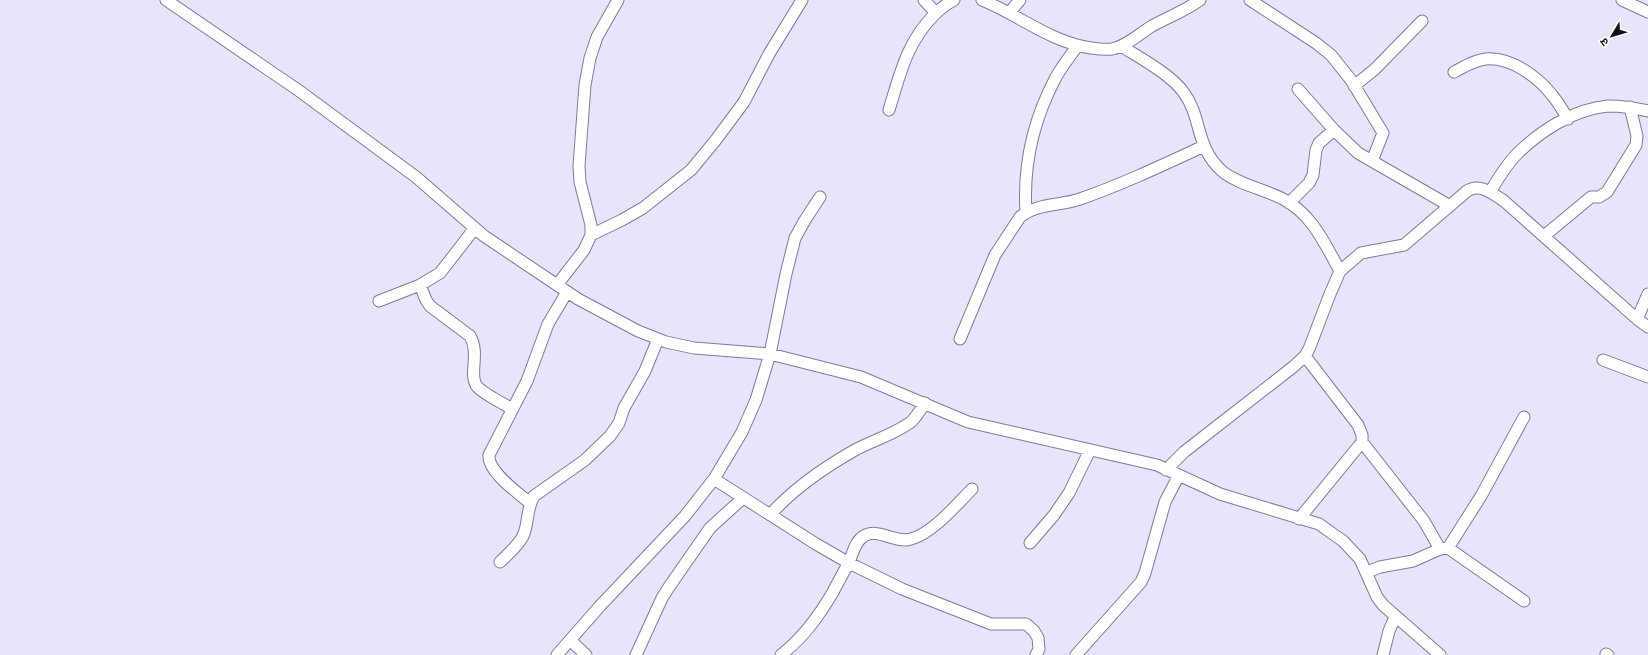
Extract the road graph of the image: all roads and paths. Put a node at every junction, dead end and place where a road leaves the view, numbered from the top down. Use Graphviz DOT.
graph roads {
  1 [pos="166,0"];
  2 [pos="618,0"];
  3 [pos="802,0"];
  4 [pos="924,0"];
  5 [pos="982,0"];
  6 [pos="1020,0"];
  7 [pos="1200,0"];
  8 [pos="1250,0"];
  9 [pos="1622,0"];
  10 [pos="949,1"];
  11 [pos="1648,12"];
  12 [pos="936,13"];
  13 [pos="1008,13"];
  14 [pos="1422,21"];
  15 [pos="1077,46"];
  16 [pos="1121,46"];
  17 [pos="1454,72"];
  18 [pos="1354,86"];
  19 [pos="1298,89"];
  20 [pos="1630,107"];
  21 [pos="889,110"];
  22 [pos="1648,111"];
  23 [pos="1568,119"];
  24 [pos="1334,130"];
  25 [pos="1204,146"];
  26 [pos="1372,161"];
  27 [pos="1490,192"];
  28 [pos="820,197"];
  29 [pos="1289,203"];
  30 [pos="1450,206"];
  31 [pos="1026,212"];
  32 [pos="475,228"];
  33 [pos="591,235"];
  34 [pos="1544,236"];
  35 [pos="1340,271"];
  36 [pos="420,284"];
  37 [pos="556,285"];
  38 [pos="567,292"];
  39 [pos="1648,294"];
  40 [pos="379,301"];
  41 [pos="1637,319"];
  42 [pos="1648,327"];
  43 [pos="658,339"];
  44 [pos="960,339"];
  45 [pos="770,354"];
  46 [pos="1305,356"];
  47 [pos="1603,360"];
  48 [pos="1648,377"];
  49 [pos="925,403"];
  50 [pos="512,409"];
  51 [pos="1524,417"];
  52 [pos="1362,442"];
  53 [pos="1090,450"];
  54 [pos="1166,470"];
  55 [pos="1179,475"];
  56 [pos="714,479"];
  57 [pos="972,489"];
  58 [pos="742,498"];
  59 [pos="530,503"];
  60 [pos="770,515"];
  61 [pos="1299,519"];
  62 [pos="1030,543"];
  63 [pos="1444,548"];
  64 [pos="500,562"];
  65 [pos="849,563"];
  66 [pos="1367,572"];
  67 [pos="1524,601"];
  68 [pos="1395,616"];
  69 [pos="570,640"];
  70 [pos="557,655"];
  71 [pos="586,655"];
  72 [pos="636,655"];
  73 [pos="781,655"];
  74 [pos="1036,655"];
  75 [pos="1076,655"];
  76 [pos="1383,655"];
  77 [pos="1440,655"];
  1 -- 32 [label="street"];
  2 -- 33 [label="street"];
  3 -- 33 [label="street"];
  4 -- 12 [label="street"];
  5 -- 13 [label="street"];
  6 -- 13 [label="street"];
  7 -- 16 [label="street"];
  8 -- 18 [label="street"];
  9 -- 11 [label="street"];
  10 -- 12 [label="street"];
  12 -- 21 [label="street"];
  13 -- 15 [label="street"];
  14 -- 18 [label="street"];
  15 -- 16 [label="street"];
  15 -- 31 [label="street"];
  16 -- 25 [label="street"];
  17 -- 23 [label="street"];
  18 -- 26 [label="street"];
  19 -- 24 [label="street"];
  20 -- 22 [label="street"];
  20 -- 23 [label="street"];
  20 -- 34 [label="street"];
  23 -- 27 [label="street"];
  24 -- 26 [label="street"];
  24 -- 29 [label="street"];
  25 -- 29 [label="street"];
  25 -- 31 [label="street"];
  26 -- 30 [label="street"];
  27 -- 30 [label="street"];
  27 -- 34 [label="street"];
  28 -- 45 [label="street"];
  29 -- 35 [label="street"];
  30 -- 35 [label="street"];
  31 -- 44 [label="street"];
  32 -- 36 [label="street"];
  32 -- 37 [label="street"];
  33 -- 37 [label="street"];
  34 -- 41 [label="street"];
  35 -- 46 [label="street"];
  36 -- 40 [label="street"];
  36 -- 50 [label="street"];
  37 -- 38 [label="street"];
  38 -- 43 [label="street"];
  38 -- 50 [label="street"];
  39 -- 41 [label="street"];
  41 -- 42 [label="street"];
  43 -- 45 [label="street"];
  43 -- 59 [label="street"];
  45 -- 49 [label="street"];
  45 -- 56 [label="street"];
  46 -- 52 [label="street"];
  46 -- 54 [label="street"];
  47 -- 48 [label="street"];
  49 -- 53 [label="street"];
  49 -- 60 [label="street"];
  50 -- 59 [label="street"];
  51 -- 63 [label="street"];
  52 -- 61 [label="street"];
  52 -- 63 [label="street"];
  53 -- 54 [label="street"];
  53 -- 62 [label="street"];
  54 -- 55 [label="street"];
  55 -- 61 [label="street"];
  55 -- 75 [label="street"];
  56 -- 58 [label="street"];
  56 -- 69 [label="street"];
  57 -- 65 [label="street"];
  58 -- 60 [label="street"];
  58 -- 72 [label="street"];
  59 -- 64 [label="street"];
  60 -- 65 [label="street"];
  61 -- 66 [label="street"];
  63 -- 66 [label="street"];
  63 -- 67 [label="street"];
  65 -- 73 [label="street"];
  65 -- 74 [label="street"];
  66 -- 68 [label="street"];
  68 -- 76 [label="street"];
  68 -- 77 [label="street"];
  69 -- 70 [label="street"];
  69 -- 71 [label="street"];
}
